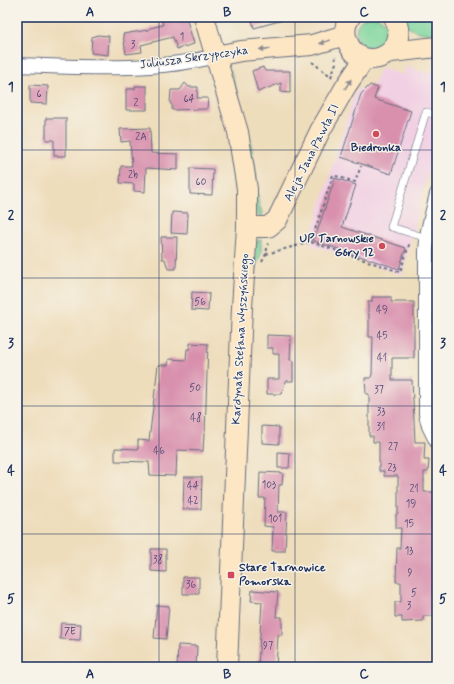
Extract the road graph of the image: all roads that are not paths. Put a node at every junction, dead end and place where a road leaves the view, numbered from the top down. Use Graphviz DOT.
graph roads {
  1 [pos="204,17"];
  2 [pos="396,21"];
  3 [pos="347,26"];
  4 [pos="437,41"];
  5 [pos="437,47"];
  6 [pos="391,52"];
  7 [pos="216,56"];
  8 [pos="365,58"];
  9 [pos="17,65"];
  10 [pos="437,114"];
  11 [pos="437,194"];
  12 [pos="247,227"];
  13 [pos="421,241"];
  14 [pos="431,265"];
  15 [pos="431,288"];
  16 [pos="437,442"];
  17 [pos="227,667"];
  1 -- 7 [label="street, Kardynała Stefana Wyszyńskiego"];
  2 -- 4 [label="street"];
  2 -- 6 [label="street"];
  3 -- 7 [label="street, Juliusza Skrzypczyka, one-way"];
  3 -- 8 [label="street"];
  5 -- 6 [label="street"];
  6 -- 8 [label="street"];
  7 -- 9 [label="street, Juliusza Skrzypczyka"];
  7 -- 12 [label="street, Kardynała Stefana Wyszyńskiego"];
  12 -- 8 [label="street, Aleja Jana Pawła II, one-way"];
  10 -- 13 [label="lane"];
  11 -- 13 [label="street"];
  12 -- 17 [label="street, Kardynała Stefana Wyszyńskiego"];
  13 -- 14 [label="street"];
  14 -- 15 [label="street"];
  15 -- 16 [label="street"];
}
